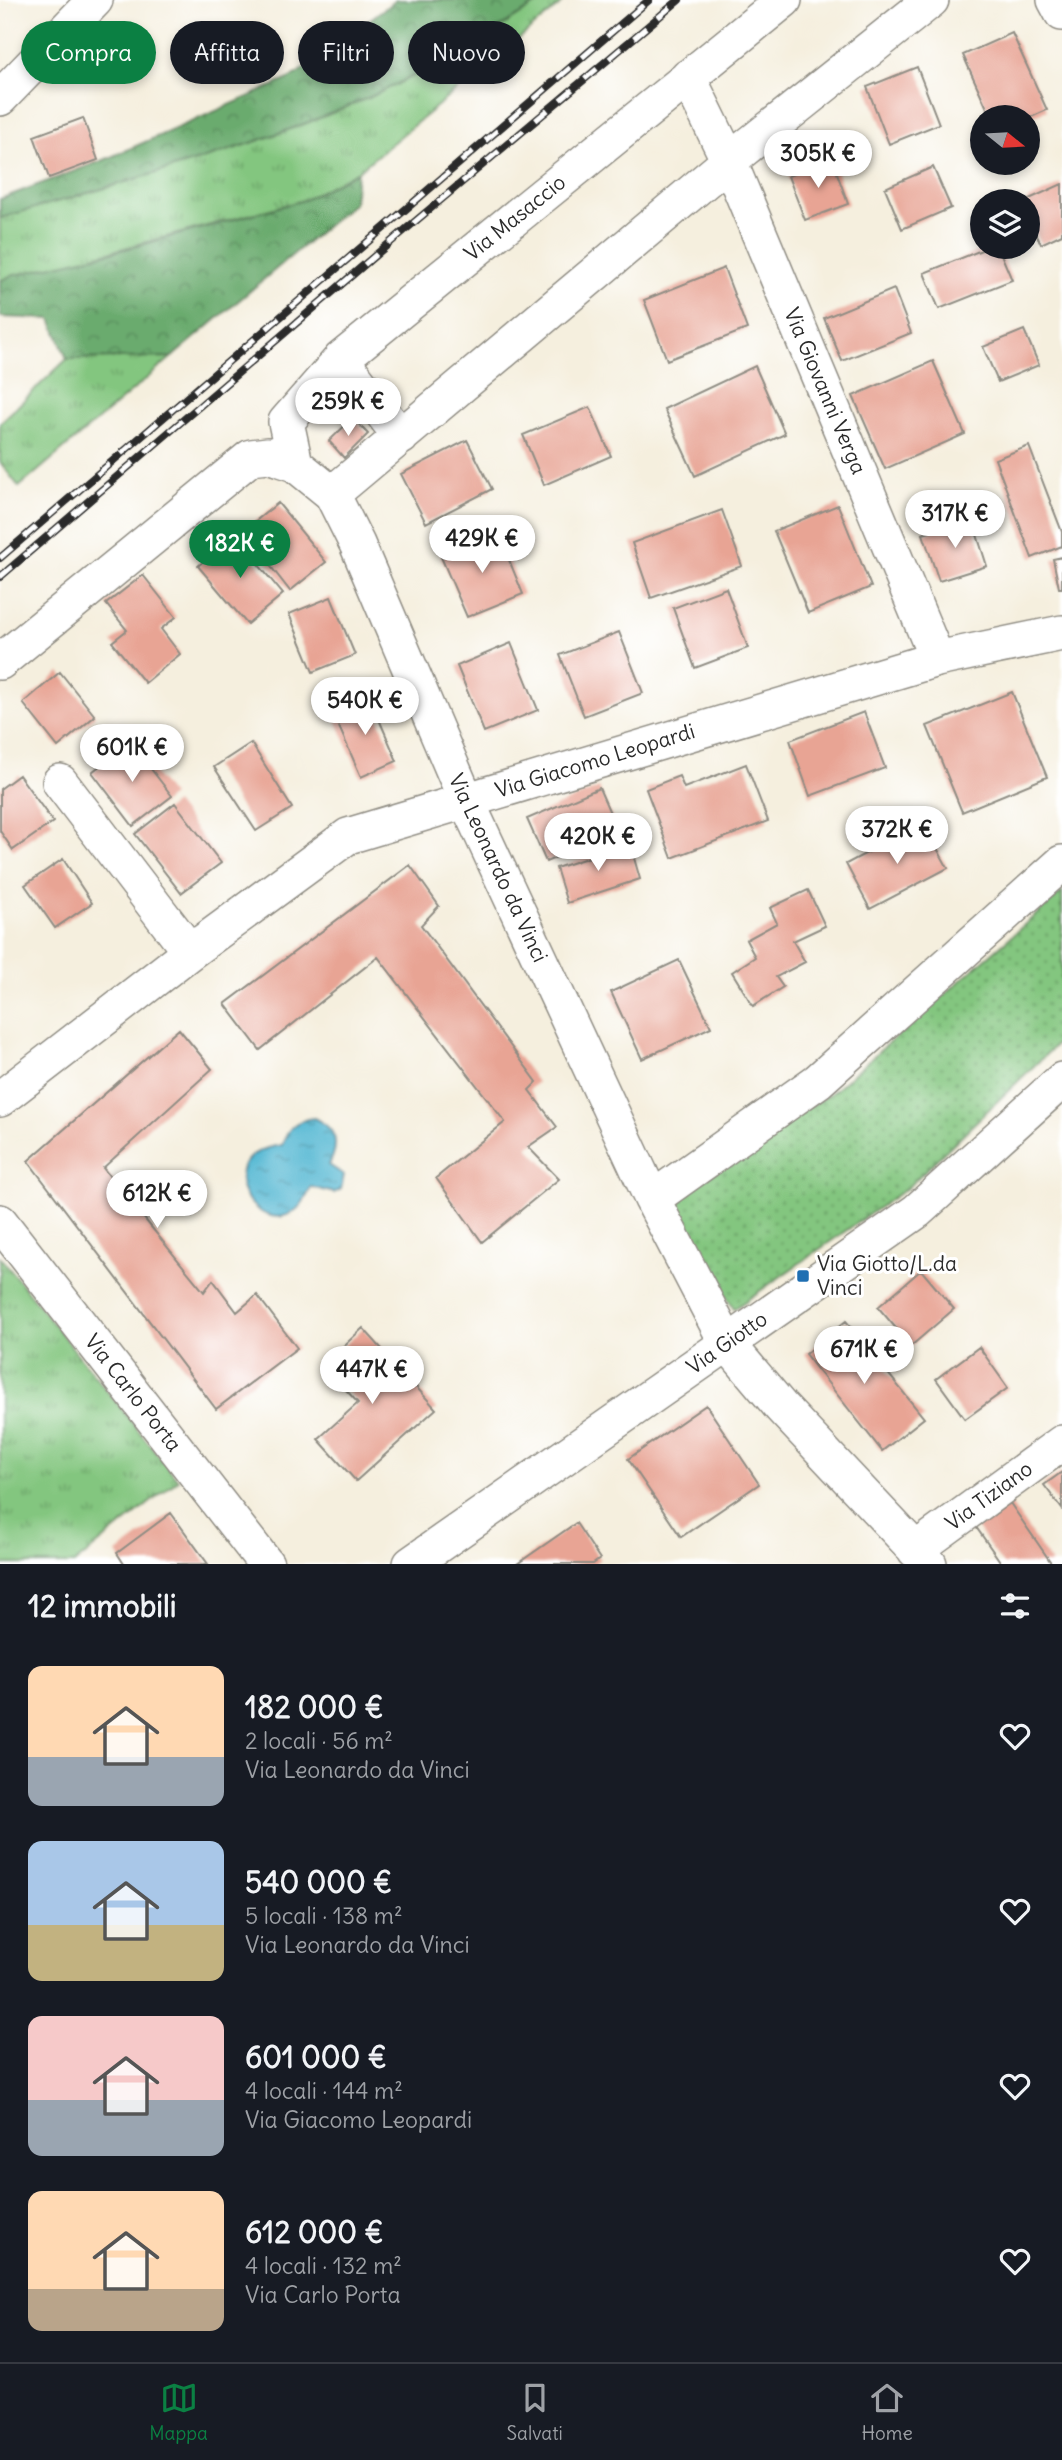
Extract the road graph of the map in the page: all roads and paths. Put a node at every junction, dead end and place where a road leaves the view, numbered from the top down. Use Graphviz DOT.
graph roads {
  1 [pos="95,0"];
  2 [pos="784,0"];
  3 [pos="930,0"];
  4 [pos="1055,0"];
  5 [pos="1062,13"];
  6 [pos="688,77"];
  7 [pos="0,98"];
  8 [pos="729,161"];
  9 [pos="341,359"];
  10 [pos="401,436"];
  11 [pos="295,464"];
  12 [pos="332,494"];
  13 [pos="1062,633"];
  14 [pos="937,659"];
  15 [pos="0,662"];
  16 [pos="60,782"];
  17 [pos="466,800"];
  18 [pos="1062,863"];
  19 [pos="190,951"];
  20 [pos="1062,1080"];
  21 [pos="0,1099"];
  22 [pos="652,1199"];
  23 [pos="0,1222"];
  24 [pos="727,1343"];
  25 [pos="1062,1443"];
  26 [pos="922,1557"];
  27 [pos="266,1564"];
  28 [pos="411,1564"];
  1 -- 7 [label="street"];
  2 -- 6 [label="street, Via Masaccio"];
  3 -- 8 [label="street"];
  4 -- 5 [label="street"];
  6 -- 8 [label="street"];
  6 -- 9 [label="street, Via Masaccio"];
  8 -- 10 [label="street"];
  8 -- 14 [label="street, Via Giovanni Verga"];
  9 -- 10 [label="street"];
  9 -- 11 [label="street, Via Masaccio"];
  10 -- 12 [label="street"];
  11 -- 12 [label="street, Via Leonardo da Vinci"];
  11 -- 15 [label="street, Via Leonardo da Vinci"];
  12 -- 17 [label="street, Via Leonardo da Vinci"];
  13 -- 14 [label="street, Via Giacomo Leopardi"];
  14 -- 17 [label="street, Via Giacomo Leopardi"];
  16 -- 19 [label="street"];
  17 -- 19 [label="street, Via Giacomo Leopardi"];
  17 -- 22 [label="street, Via Leonardo da Vinci"];
  18 -- 22 [label="street"];
  19 -- 21 [label="street, Via Giacomo Leopardi"];
  20 -- 24 [label="street, Via Giotto"];
  22 -- 24 [label="street, Via Leonardo da Vinci"];
  23 -- 27 [label="street, Via Carlo Porta"];
  24 -- 26 [label="street, Via Leonardo da Vinci"];
  24 -- 28 [label="street, Via Giotto"];
  25 -- 26 [label="street, Via Tiziano"];
}
